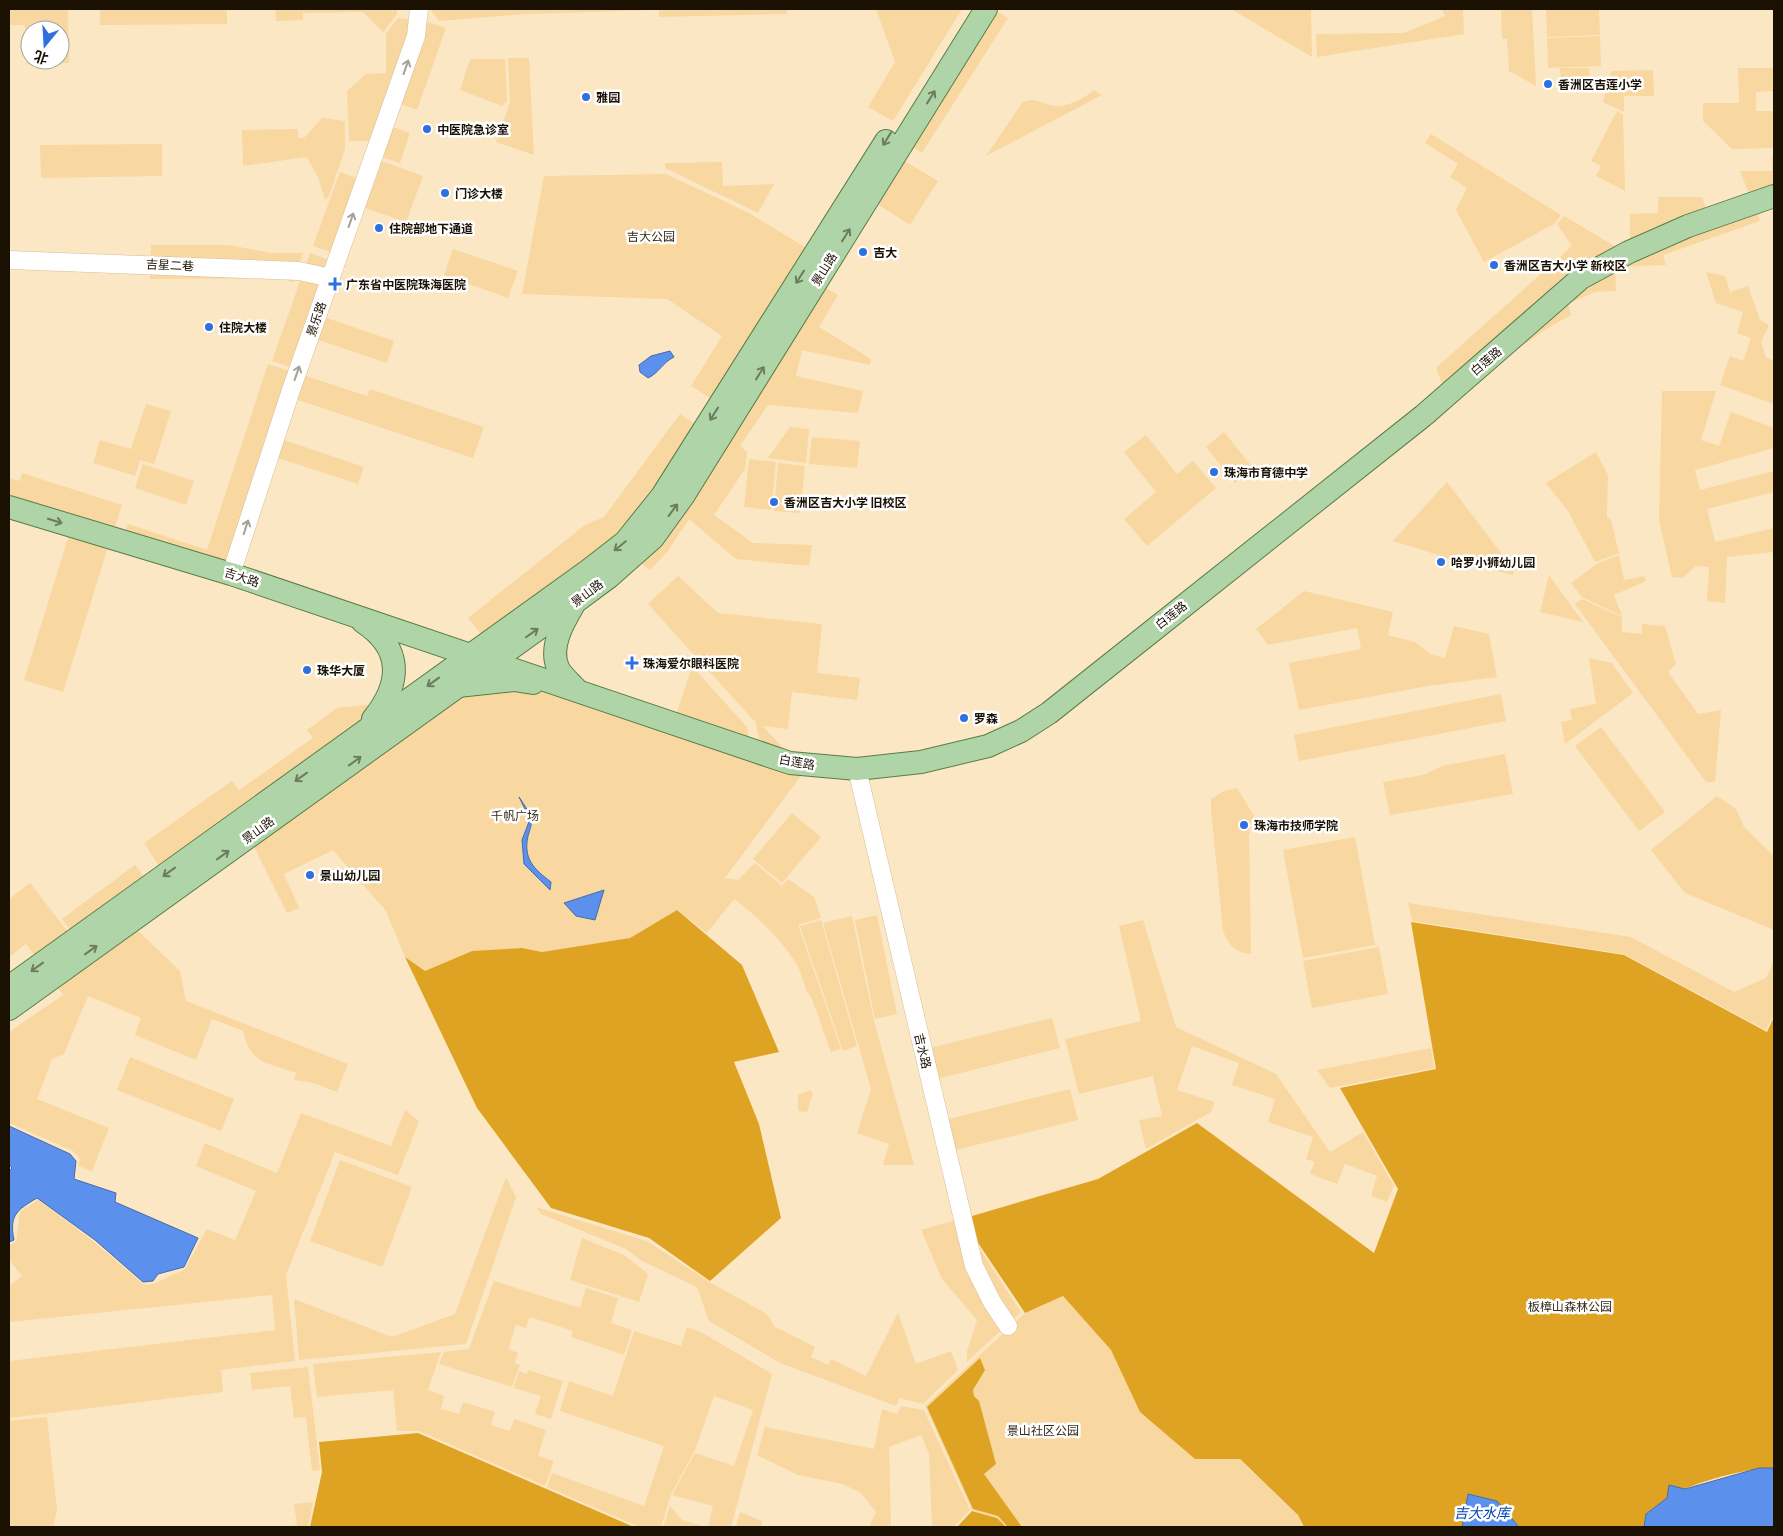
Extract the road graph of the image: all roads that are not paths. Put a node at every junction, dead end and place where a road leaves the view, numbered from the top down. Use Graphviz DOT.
graph roads {
  1 [pos="419,9"];
  2 [pos="969,9"];
  3 [pos="986,9"];
  4 [pos="1774,196"];
  5 [pos="9,260"];
  6 [pos="331,278"];
  7 [pos="9,507"];
  8 [pos="231,574"];
  9 [pos="574,603"];
  10 [pos="347,612"];
  11 [pos="483,658"];
  12 [pos="458,686"];
  13 [pos="576,689"];
  14 [pos="360,734"];
  15 [pos="857,769"];
  16 [pos="9,987"];
  17 [pos="9,1009"];
  18 [pos="1008,1326"];
  6 -- 1 [label="street, 景乐路, one-way"];
  2 -- 11 [label="main road, 景山路, one-way"];
  9 -- 3 [label="main road, 景山路, one-way"];
  4 -- 15 [label="main road, 白莲路"];
  5 -- 6 [label="street, 吉星二巷"];
  8 -- 6 [label="street, 景乐路, one-way"];
  7 -- 8 [label="main road, 吉大路, one-way"];
  8 -- 10 [label="main road, 吉大路"];
  11 -- 9 [label="main road, 景山路, one-way"];
  9 -- 13 [label="main road"];
  10 -- 11 [label="main road, 吉大路"];
  10 -- 14 [label="main road"];
  11 -- 12 [label="main road, 景山路"];
  11 -- 13 [label="main road, 白莲路"];
  11 -- 14 [label="main road, 景山路, one-way"];
  12 -- 13 [label="main road"];
  17 -- 12 [label="main road, 景山路, one-way"];
  13 -- 15 [label="main road, 白莲路"];
  14 -- 16 [label="main road, 景山路, one-way"];
  15 -- 18 [label="street, 吉水路"];
}
